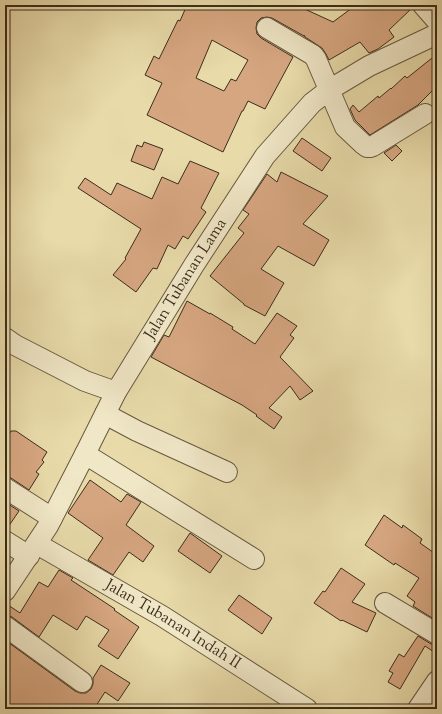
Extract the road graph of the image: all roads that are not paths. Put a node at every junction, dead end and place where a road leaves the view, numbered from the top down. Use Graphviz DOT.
graph roads {
  1 [pos="423,5"];
  2 [pos="437,21"];
  3 [pos="267,28"];
  4 [pos="437,34"];
  5 [pos="329,90"];
  6 [pos="425,114"];
  7 [pos="5,338"];
  8 [pos="116,392"];
  9 [pos="105,414"];
  10 [pos="85,454"];
  11 [pos="227,472"];
  12 [pos="5,488"];
  13 [pos="52,518"];
  14 [pos="5,541"];
  15 [pos="33,550"];
  16 [pos="254,559"];
  17 [pos="5,591"];
  18 [pos="385,603"];
  19 [pos="5,626"];
  20 [pos="437,634"];
  21 [pos="82,682"];
  22 [pos="437,682"];
  23 [pos="308,709"];
  24 [pos="418,709"];
  1 -- 2 [label="street"];
  3 -- 5 [label="street"];
  4 -- 5 [label="street, Jalan Tubanan Lama"];
  5 -- 6 [label="street"];
  5 -- 8 [label="street, Jalan Tubanan Lama"];
  7 -- 8 [label="street"];
  8 -- 9 [label="street, Jalan Tubanan Lama"];
  9 -- 10 [label="street, Jalan Tubanan Lama"];
  9 -- 11 [label="street"];
  10 -- 13 [label="street, Jalan Tubanan Lama"];
  10 -- 16 [label="street"];
  12 -- 13 [label="street"];
  13 -- 15 [label="street, Jalan Tubanan Lama"];
  14 -- 15 [label="street, Jalan Tubanan Indah II"];
  15 -- 17 [label="street, Jalan Tubanan Lama"];
  15 -- 23 [label="street, Jalan Tubanan Indah II"];
  18 -- 20 [label="street"];
  19 -- 21 [label="street"];
  22 -- 24 [label="street"];
}
